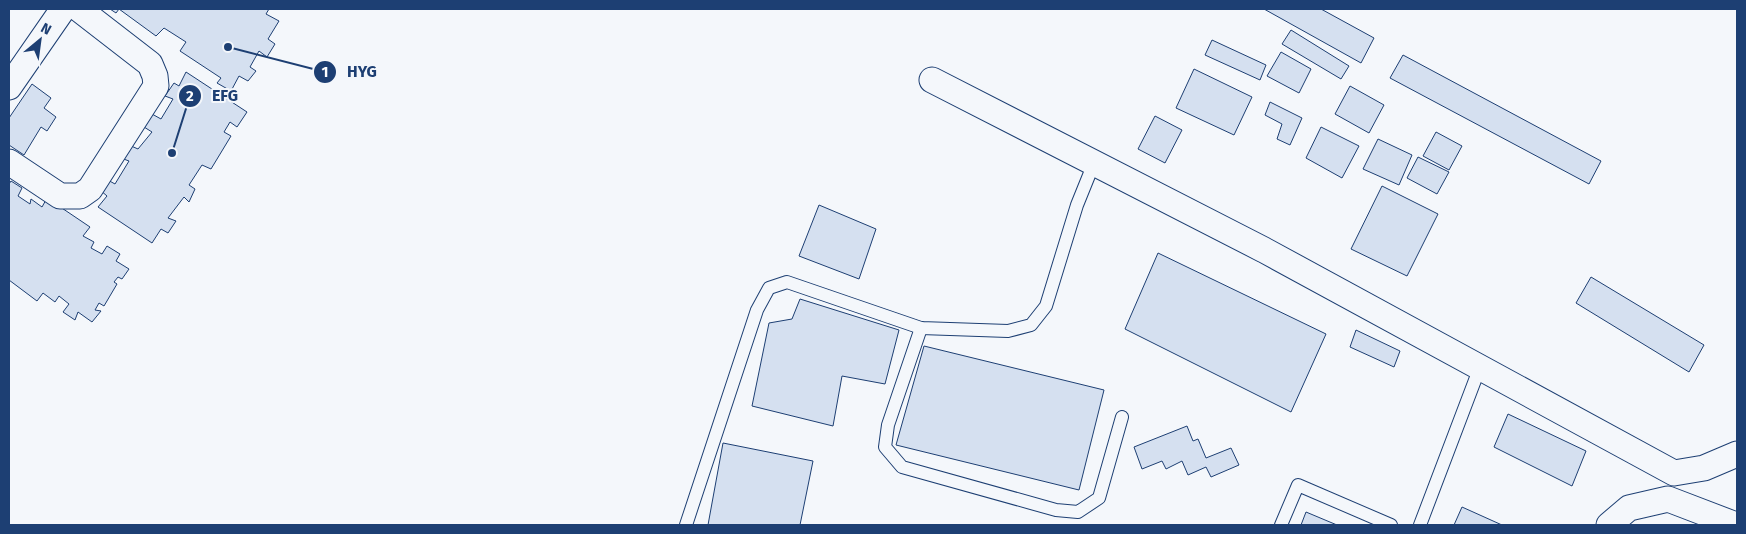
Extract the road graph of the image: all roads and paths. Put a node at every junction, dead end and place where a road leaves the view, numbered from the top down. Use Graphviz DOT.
graph roads {
  1 [pos="63,9"];
  2 [pos="79,9"];
  3 [pos="932,80"];
  4 [pos="9,87"];
  5 [pos="9,162"];
  6 [pos="1094,163"];
  7 [pos="921,328"];
  8 [pos="1480,367"];
  9 [pos="1122,417"];
  10 [pos="1737,454"];
  11 [pos="1674,473"];
  12 [pos="1668,499"];
  13 [pos="686,525"];
  14 [pos="1281,525"];
  15 [pos="1391,525"];
  16 [pos="1420,525"];
  17 [pos="1609,525"];
  18 [pos="1736,525"];
  1 -- 4 [label="street"];
  2 -- 5 [label="street"];
  3 -- 6 [label="street"];
  6 -- 7 [label="lane"];
  6 -- 8 [label="street"];
  7 -- 9 [label="lane"];
  7 -- 13 [label="lane"];
  8 -- 11 [label="street"];
  8 -- 16 [label="lane"];
  10 -- 11 [label="street"];
  11 -- 12 [label="street"];
  12 -- 17 [label="street"];
  12 -- 18 [label="street"];
  14 -- 15 [label="lane"];
}
